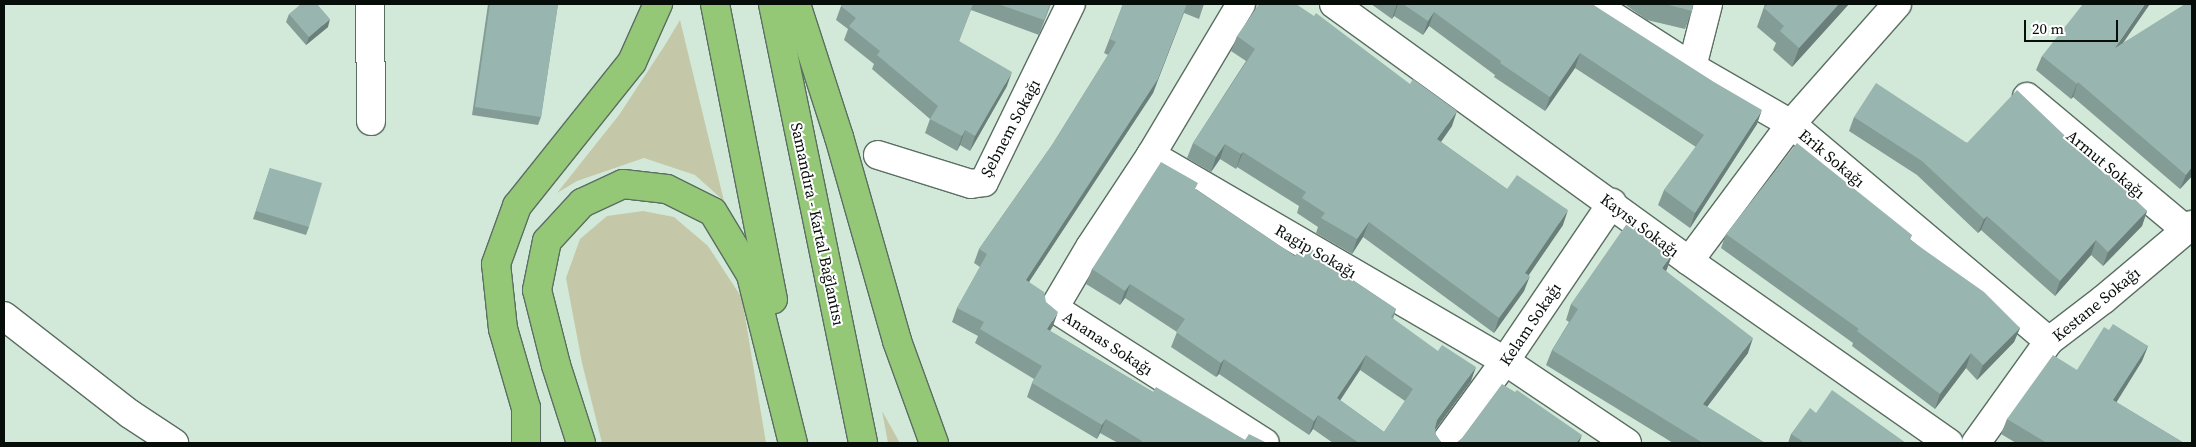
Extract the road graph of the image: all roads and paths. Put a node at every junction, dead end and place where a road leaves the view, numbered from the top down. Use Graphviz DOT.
graph roads {
  1 [pos="370,4"];
  2 [pos="658,4"];
  3 [pos="715,4"];
  4 [pos="773,4"];
  5 [pos="796,4"];
  6 [pos="1071,4"];
  7 [pos="1241,4"];
  8 [pos="1334,4"];
  9 [pos="1594,4"];
  10 [pos="1708,4"];
  11 [pos="1897,4"];
  12 [pos="1692,67"];
  13 [pos="2027,97"];
  14 [pos="370,121"];
  15 [pos="1791,124"];
  16 [pos="878,155"];
  17 [pos="1151,155"];
  18 [pos="1612,203"];
  19 [pos="2189,227"];
  20 [pos="1689,261"];
  21 [pos="4,316"];
  22 [pos="2049,341"];
  23 [pos="1505,361"];
  24 [pos="130,414"];
  25 [pos="139,443"];
  26 [pos="174,443"];
  27 [pos="526,443"];
  28 [pos="581,443"];
  29 [pos="793,443"];
  30 [pos="801,443"];
  31 [pos="863,443"];
  32 [pos="934,443"];
  33 [pos="1264,443"];
  34 [pos="1445,443"];
  35 [pos="1627,443"];
  36 [pos="1949,443"];
  37 [pos="1976,443"];
  1 -- 14 [label="street"];
  2 -- 27 [label="highway"];
  3 -- 30 [label="highway"];
  4 -- 31 [label="highway, Samandıra - Kartal Bağlantısı"];
  5 -- 32 [label="highway"];
  6 -- 16 [label="street, Şebnem Sokağı"];
  7 -- 17 [label="street"];
  8 -- 18 [label="street, Kayısı Sokağı"];
  9 -- 12 [label="street, Erik Sokağı"];
  10 -- 12 [label="street"];
  11 -- 15 [label="street"];
  12 -- 15 [label="street, Erik Sokağı"];
  13 -- 19 [label="street, Armut Sokağı"];
  15 -- 20 [label="street"];
  15 -- 22 [label="street, Erik Sokağı"];
  17 -- 23 [label="street, Ragip Sokağı"];
  17 -- 33 [label="street, Ananas Sokağı"];
  18 -- 20 [label="street, Kayısı Sokağı"];
  18 -- 23 [label="street, Kelam Sokağı"];
  19 -- 22 [label="street, Kestane Sokağı"];
  20 -- 36 [label="street, Kayısı Sokağı"];
  21 -- 24 [label="street"];
  22 -- 37 [label="street, Kestane Sokağı"];
  23 -- 34 [label="street, Kelam Sokağı"];
  23 -- 35 [label="street, Ragip Sokağı"];
  24 -- 25 [label="street"];
  24 -- 26 [label="street"];
  28 -- 29 [label="highway"];
}
